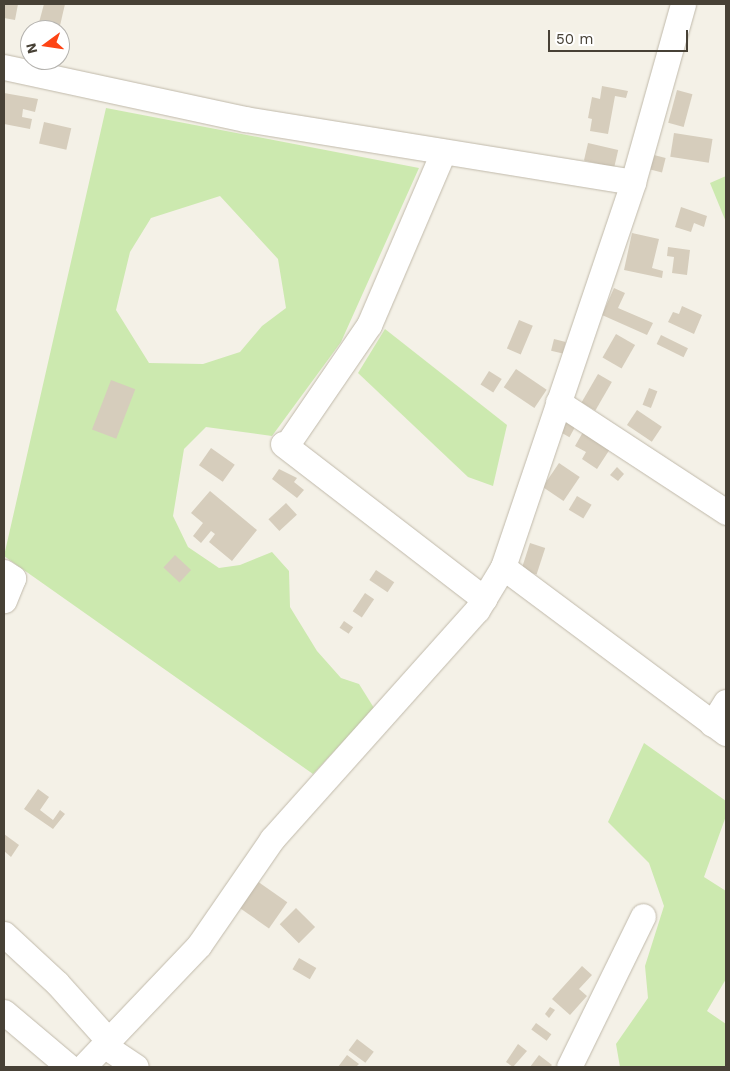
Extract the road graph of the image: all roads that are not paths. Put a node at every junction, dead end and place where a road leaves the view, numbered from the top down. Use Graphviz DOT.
graph roads {
  1 [pos="683,4"];
  2 [pos="4,68"];
  3 [pos="443,152"];
  4 [pos="633,182"];
  5 [pos="558,402"];
  6 [pos="726,512"];
  7 [pos="502,567"];
  8 [pos="4,572"];
  9 [pos="484,598"];
  10 [pos="4,600"];
  11 [pos="726,702"];
  12 [pos="719,728"];
  13 [pos="643,916"];
  14 [pos="4,934"];
  15 [pos="4,1012"];
  16 [pos="107,1044"];
  17 [pos="68,1067"];
  18 [pos="83,1067"];
  19 [pos="136,1067"];
  20 [pos="569,1067"];
  1 -- 4 [label="street"];
  2 -- 3 [label="street"];
  3 -- 4 [label="street"];
  3 -- 9 [label="street"];
  4 -- 5 [label="street"];
  5 -- 6 [label="street"];
  5 -- 7 [label="street"];
  7 -- 9 [label="street"];
  7 -- 12 [label="street"];
  8 -- 10 [label="street"];
  9 -- 16 [label="street"];
  11 -- 12 [label="street"];
  13 -- 20 [label="street"];
  14 -- 16 [label="street"];
  15 -- 17 [label="street"];
  16 -- 18 [label="street"];
  16 -- 19 [label="street"];
}
